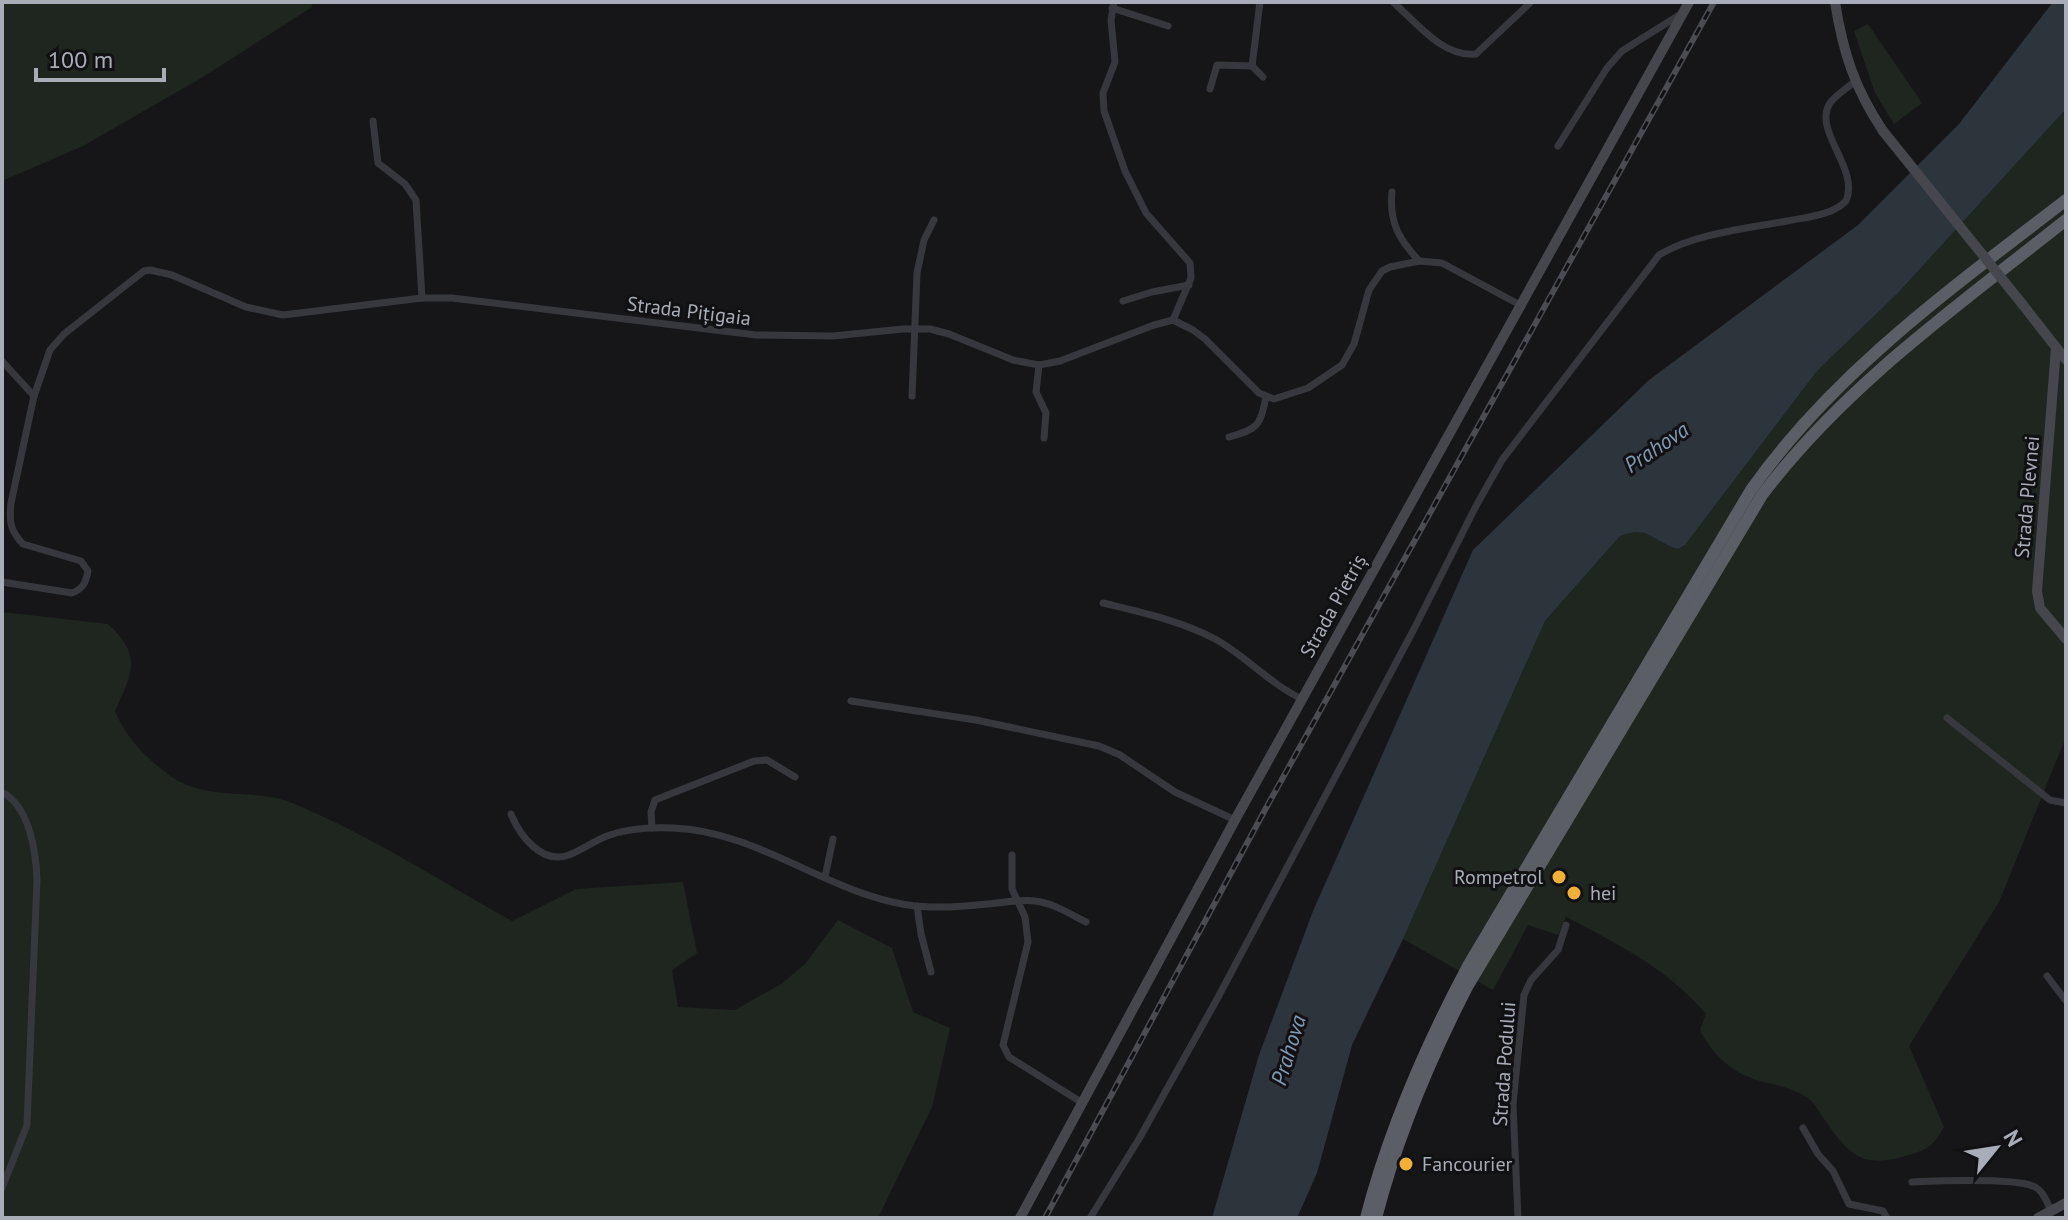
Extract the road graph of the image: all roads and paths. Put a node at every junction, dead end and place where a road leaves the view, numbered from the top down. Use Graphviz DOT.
graph roads {
  1 [pos="1260,2"];
  2 [pos="1393,2"];
  3 [pos="1531,2"];
  4 [pos="1835,2"];
  5 [pos="1113,5"];
  6 [pos="1685,6"];
  7 [pos="1168,26"];
  8 [pos="1252,66"];
  9 [pos="1263,77"];
  10 [pos="1854,82"];
  11 [pos="1210,89"];
  12 [pos="373,121"];
  13 [pos="1558,146"];
  14 [pos="1392,192"];
  15 [pos="2066,200"];
  16 [pos="934,220"];
  17 [pos="2066,220"];
  18 [pos="1419,261"];
  19 [pos="1189,285"];
  20 [pos="422,298"];
  21 [pos="1123,301"];
  22 [pos="1522,306"];
  23 [pos="1173,320"];
  24 [pos="917,328"];
  25 [pos="2056,348"];
  26 [pos="2066,360"];
  27 [pos="2,361"];
  28 [pos="1039,365"];
  29 [pos="34,396"];
  30 [pos="912,396"];
  31 [pos="1266,397"];
  32 [pos="1229,437"];
  33 [pos="1044,438"];
  34 [pos="2,582"];
  35 [pos="1103,603"];
  36 [pos="2066,639"];
  37 [pos="1302,699"];
  38 [pos="851,701"];
  39 [pos="1947,718"];
  40 [pos="795,777"];
  41 [pos="2,792"];
  42 [pos="2066,803"];
  43 [pos="511,814"];
  44 [pos="1235,820"];
  45 [pos="652,828"];
  46 [pos="833,839"];
  47 [pos="1012,855"];
  48 [pos="825,877"];
  49 [pos="1018,901"];
  50 [pos="917,906"];
  51 [pos="1086,922"];
  52 [pos="1566,925"];
  53 [pos="931,972"];
  54 [pos="2047,976"];
  55 [pos="2066,1001"];
  56 [pos="1081,1102"];
  57 [pos="1803,1128"];
  58 [pos="1912,1182"];
  59 [pos="2,1188"];
  60 [pos="2066,1203"];
  61 [pos="2051,1211"];
  62 [pos="1020,1218"];
  63 [pos="1090,1218"];
  64 [pos="1366,1218"];
  65 [pos="1376,1218"];
  66 [pos="1518,1218"];
  67 [pos="1887,1218"];
  68 [pos="2038,1218"];
  1 -- 8 [label="street"];
  2 -- 3 [label="street"];
  4 -- 10 [label="main road"];
  5 -- 7 [label="street"];
  5 -- 19 [label="street"];
  6 -- 13 [label="street"];
  6 -- 22 [label="main road, Strada Pietriș"];
  8 -- 9 [label="street"];
  8 -- 11 [label="street"];
  10 -- 25 [label="main road, bridge"];
  10 -- 63 [label="street"];
  12 -- 20 [label="street"];
  14 -- 18 [label="street"];
  15 -- 64 [label="highway"];
  16 -- 24 [label="street"];
  17 -- 65 [label="highway"];
  18 -- 22 [label="street"];
  18 -- 31 [label="street"];
  19 -- 21 [label="street"];
  19 -- 23 [label="street"];
  20 -- 24 [label="street, Strada Pițigaia"];
  20 -- 29 [label="street, Strada Pițigaia"];
  22 -- 37 [label="main road, Strada Pietriș"];
  23 -- 28 [label="street"];
  23 -- 31 [label="street"];
  24 -- 28 [label="street, Strada Pițigaia"];
  24 -- 30 [label="street"];
  25 -- 26 [label="main road"];
  25 -- 36 [label="main road, Strada Plevnei"];
  27 -- 29 [label="street"];
  28 -- 33 [label="street"];
  29 -- 34 [label="street, Strada Pițigaia"];
  31 -- 32 [label="street"];
  35 -- 37 [label="street"];
  37 -- 44 [label="main road, Strada Pietriș"];
  38 -- 44 [label="street"];
  39 -- 42 [label="street"];
  40 -- 45 [label="street"];
  41 -- 59 [label="street"];
  43 -- 45 [label="street"];
  44 -- 56 [label="main road, Strada Pietriș"];
  45 -- 48 [label="street"];
  46 -- 48 [label="street"];
  47 -- 49 [label="street"];
  48 -- 50 [label="street"];
  49 -- 50 [label="street"];
  49 -- 51 [label="street"];
  49 -- 56 [label="street"];
  50 -- 53 [label="street"];
  52 -- 66 [label="street, Strada Podului"];
  54 -- 55 [label="street"];
  56 -- 62 [label="main road, Strada Pietriș"];
  57 -- 67 [label="street"];
  58 -- 61 [label="street"];
  60 -- 61 [label="main road"];
  61 -- 68 [label="main road"];
}
